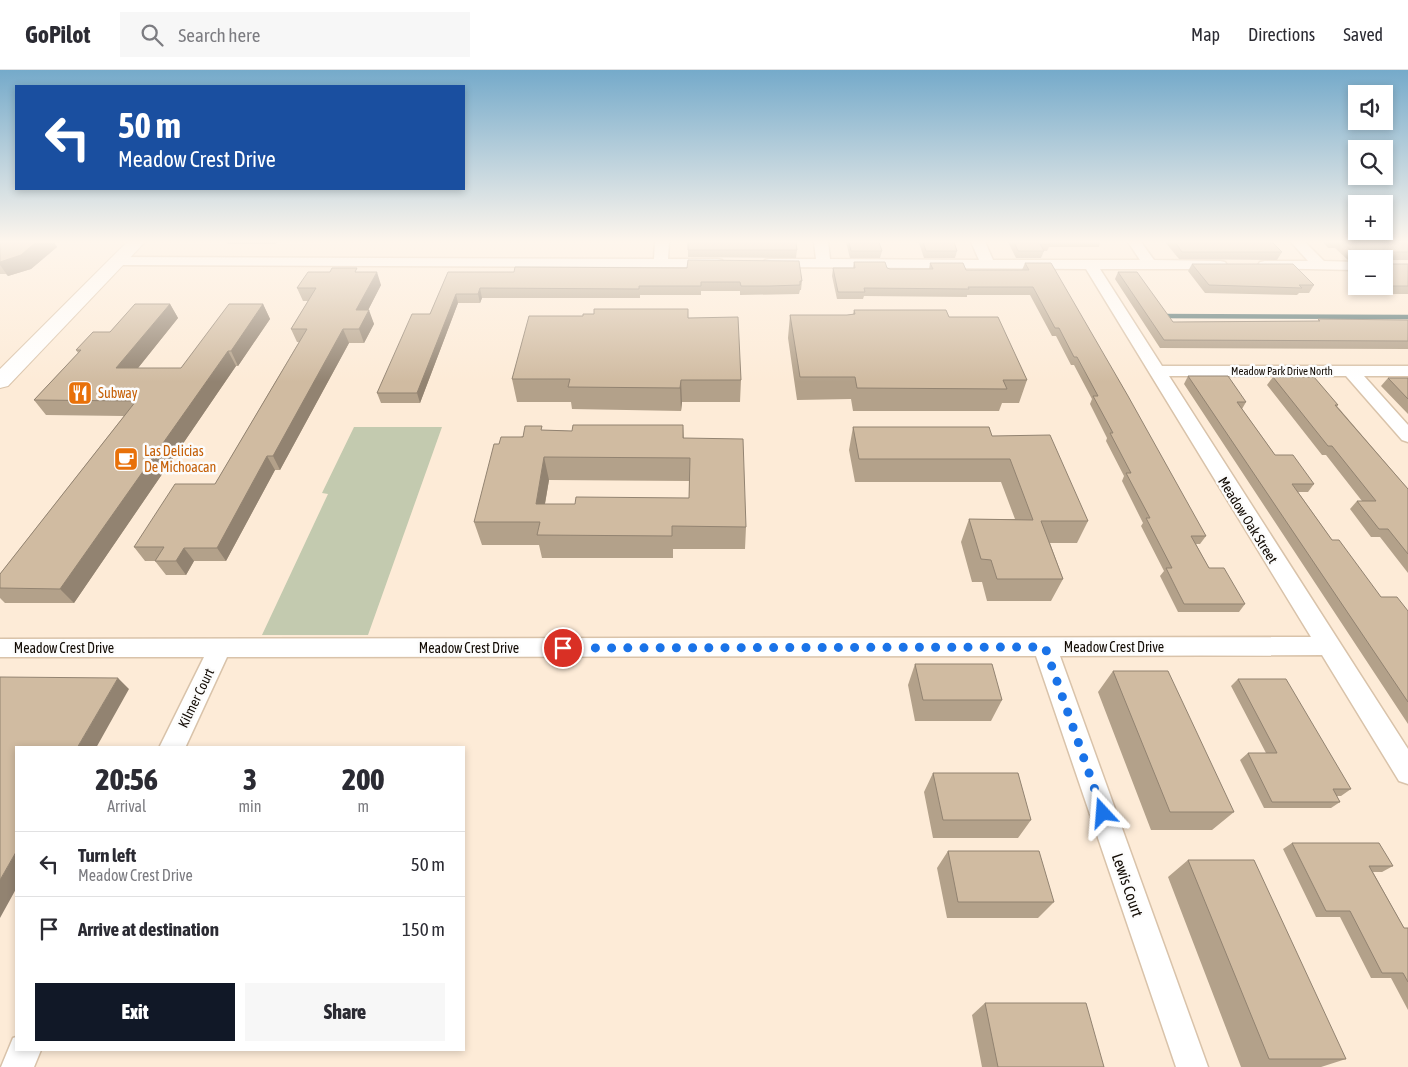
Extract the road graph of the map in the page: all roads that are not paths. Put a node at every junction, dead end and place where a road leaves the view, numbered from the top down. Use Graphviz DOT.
graph roads {
  1 [pos="90,289"];
  2 [pos="1105,289"];
  3 [pos="1350,370"];
  4 [pos="1156,371"];
  5 [pos="1408,371"];
  6 [pos="0,381"];
  7 [pos="1408,436"];
  8 [pos="1327,646"];
  9 [pos="1045,647"];
  10 [pos="0,648"];
  11 [pos="220,648"];
  12 [pos="173,746"];
  13 [pos="1408,772"];
  14 [pos="25,1051"];
  15 [pos="17,1067"];
  16 [pos="1192,1067"];
  1 -- 6 [label="main road"];
  2 -- 4 [label="street, Meadow Oak Street"];
  3 -- 4 [label="street, Meadow Park Drive North"];
  3 -- 5 [label="street, Meadow Park Drive North"];
  3 -- 7 [label="street"];
  4 -- 8 [label="street, Meadow Oak Street"];
  8 -- 9 [label="street, Meadow Crest Drive"];
  8 -- 13 [label="street, Meadow Oak Street"];
  9 -- 11 [label="street, Meadow Crest Drive"];
  9 -- 16 [label="street, Lewis Court"];
  10 -- 11 [label="street, Meadow Crest Drive"];
  11 -- 12 [label="street, Kilmer Court"];
  14 -- 15 [label="street"];
}
